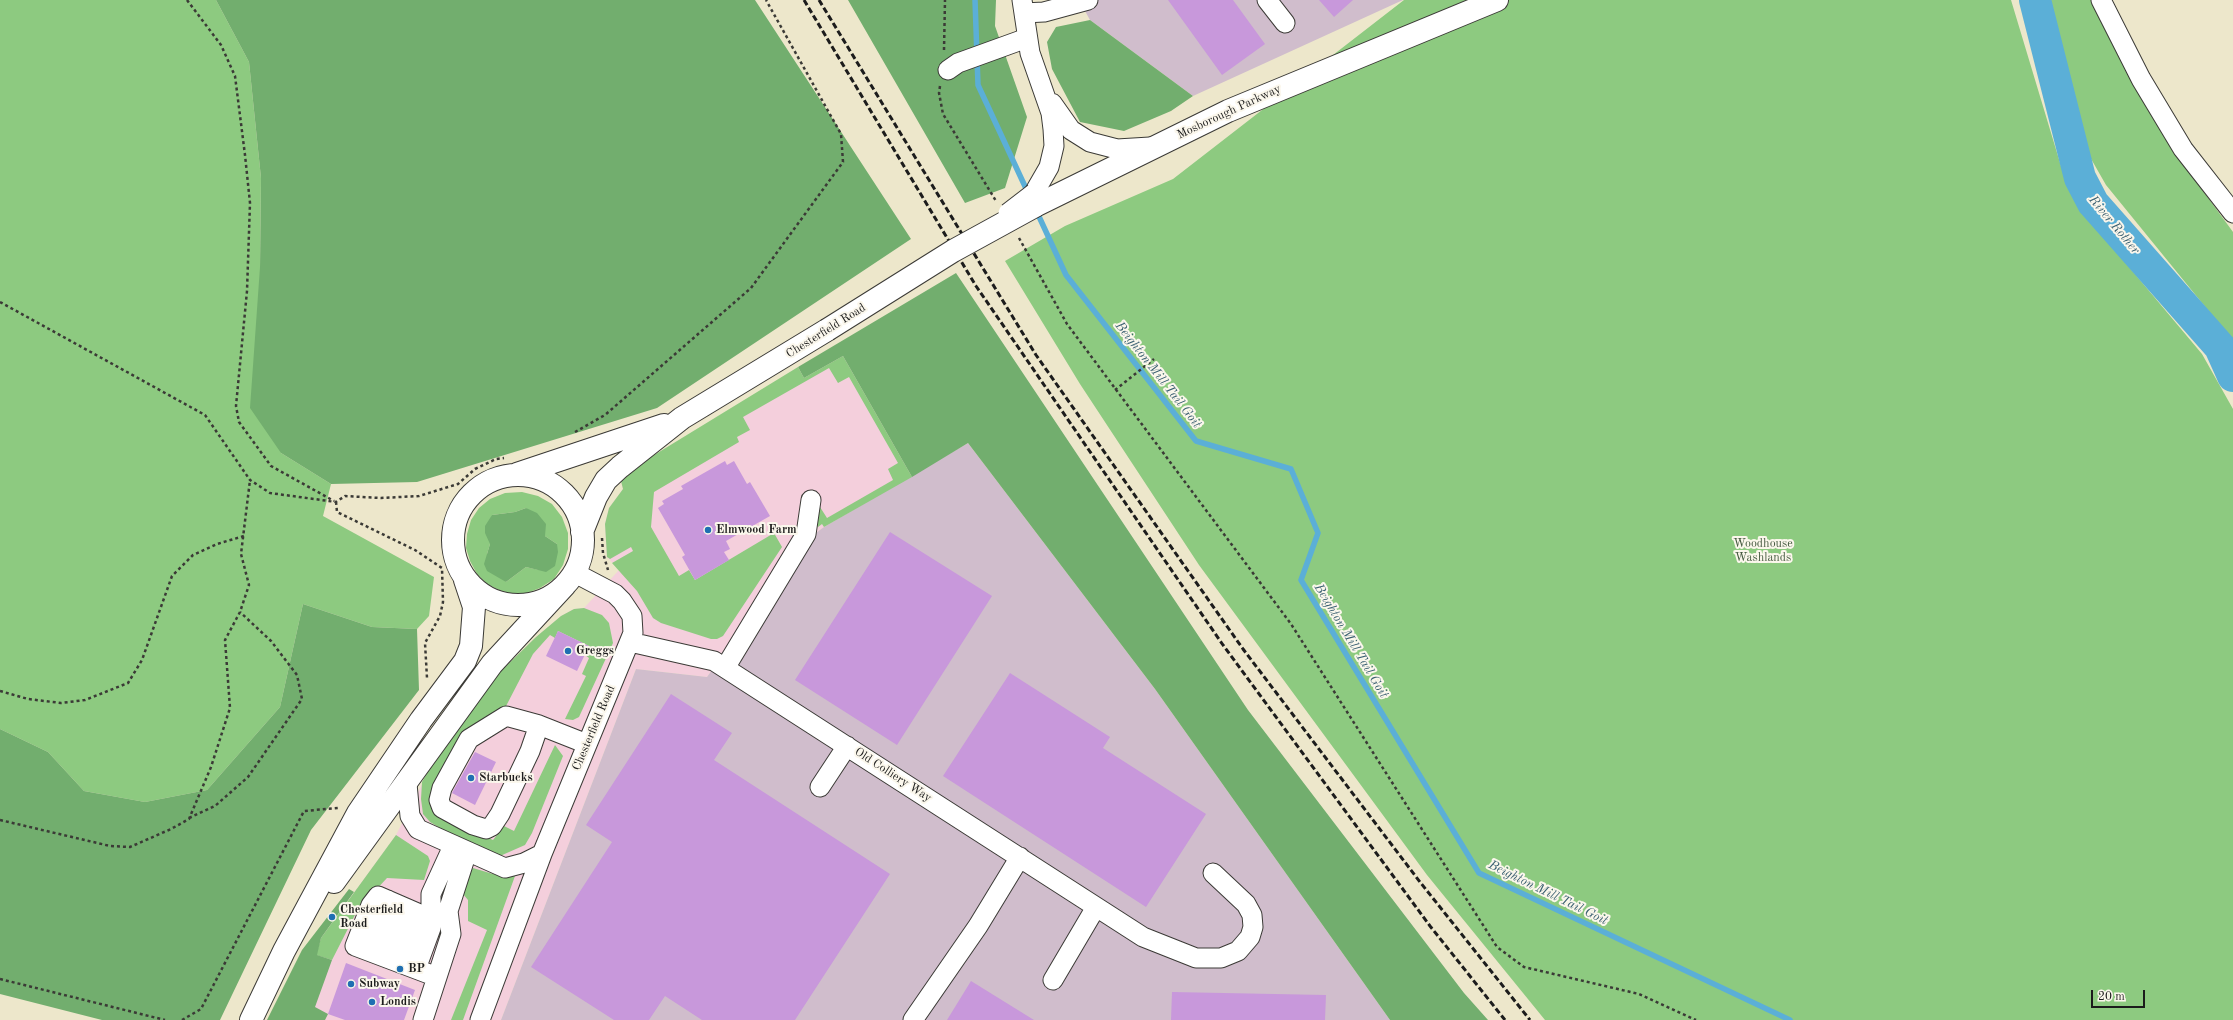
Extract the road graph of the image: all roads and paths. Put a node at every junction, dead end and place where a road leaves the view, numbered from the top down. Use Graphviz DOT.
graph roads {
  1 [pos="187,0"];
  2 [pos="766,0"];
  3 [pos="945,0"];
  4 [pos="1088,0"];
  5 [pos="1267,0"];
  6 [pos="1497,0"];
  7 [pos="2101,0"];
  8 [pos="1023,7"];
  9 [pos="1285,23"];
  10 [pos="1027,38"];
  11 [pos="953,66"];
  12 [pos="1043,90"];
  13 [pos="1167,141"];
  14 [pos="1034,200"];
  15 [pos="997,202"];
  16 [pos="2233,213"];
  17 [pos="1017,235"];
  18 [pos="970,242"];
  19 [pos="0,302"];
  20 [pos="1154,359"];
  21 [pos="1115,390"];
  22 [pos="682,418"];
  23 [pos="571,434"];
  24 [pos="513,466"];
  25 [pos="250,480"];
  26 [pos="811,500"];
  27 [pos="336,502"];
  28 [pos="582,532"];
  29 [pos="244,536"];
  30 [pos="570,579"];
  31 [pos="465,580"];
  32 [pos="240,612"];
  33 [pos="630,642"];
  34 [pos="725,668"];
  35 [pos="427,685"];
  36 [pos="0,691"];
  37 [pos="539,725"];
  38 [pos="587,744"];
  39 [pos="847,746"];
  40 [pos="407,784"];
  41 [pos="820,787"];
  42 [pos="340,808"];
  43 [pos="189,818"];
  44 [pos="0,820"];
  45 [pos="460,849"];
  46 [pos="542,854"];
  47 [pos="1020,857"];
  48 [pos="1213,873"];
  49 [pos="404,907"];
  50 [pos="1096,907"];
  51 [pos="284,951"];
  52 [pos="394,961"];
  53 [pos="437,976"];
  54 [pos="0,979"];
  55 [pos="1053,980"];
  56 [pos="252,1018"];
  57 [pos="165,1020"];
  58 [pos="182,1020"];
  59 [pos="423,1020"];
  60 [pos="480,1020"];
  61 [pos="913,1020"];
  62 [pos="1696,1020"];
  1 -- 27 [label="path"];
  2 -- 23 [label="path"];
  3 -- 11 [label="path"];
  4 -- 8 [label="street"];
  5 -- 9 [label="street"];
  6 -- 13 [label="highway, Mosborough Parkway"];
  7 -- 16 [label="street"];
  8 -- 10 [label="street"];
  10 -- 11 [label="street"];
  10 -- 12 [label="street"];
  11 -- 15 [label="path"];
  12 -- 13 [label="street"];
  12 -- 14 [label="street"];
  13 -- 14 [label="highway, Mosborough Parkway"];
  14 -- 18 [label="highway, Mosborough Parkway, bridge"];
  17 -- 21 [label="path"];
  18 -- 22 [label="highway, Chesterfield Road, bridge"];
  19 -- 25 [label="path"];
  20 -- 21 [label="path"];
  21 -- 62 [label="path"];
  22 -- 24 [label="highway, Chesterfield Road"];
  22 -- 28 [label="highway, Chesterfield Road"];
  24 -- 27 [label="path"];
  24 -- 28 [label="highway"];
  24 -- 31 [label="highway"];
  25 -- 27 [label="path"];
  25 -- 29 [label="path"];
  26 -- 34 [label="street"];
  27 -- 35 [label="path"];
  28 -- 30 [label="highway"];
  29 -- 32 [label="path"];
  29 -- 36 [label="path"];
  30 -- 31 [label="highway"];
  30 -- 33 [label="street, Chesterfield Road"];
  30 -- 40 [label="highway"];
  31 -- 51 [label="highway"];
  32 -- 43 [label="path"];
  32 -- 43 [label="path"];
  33 -- 34 [label="street, Old Colliery Way"];
  33 -- 38 [label="street, Chesterfield Road"];
  34 -- 39 [label="street, Old Colliery Way"];
  37 -- 37 [label="street"];
  37 -- 38 [label="street"];
  38 -- 46 [label="street, Chesterfield Road"];
  39 -- 41 [label="street"];
  39 -- 47 [label="street, Old Colliery Way"];
  40 -- 45 [label="street"];
  40 -- 51 [label="highway"];
  42 -- 58 [label="path"];
  43 -- 44 [label="path"];
  45 -- 46 [label="street"];
  45 -- 49 [label="street"];
  45 -- 53 [label="street"];
  46 -- 60 [label="street, Chesterfield Road"];
  47 -- 50 [label="street, Old Colliery Way"];
  47 -- 61 [label="street"];
  48 -- 50 [label="street, Old Colliery Way"];
  49 -- 52 [label="street"];
  49 -- 52 [label="street"];
  49 -- 52 [label="street"];
  50 -- 55 [label="street"];
  51 -- 56 [label="highway"];
  52 -- 53 [label="street"];
  53 -- 59 [label="street"];
  54 -- 57 [label="path"];
}
